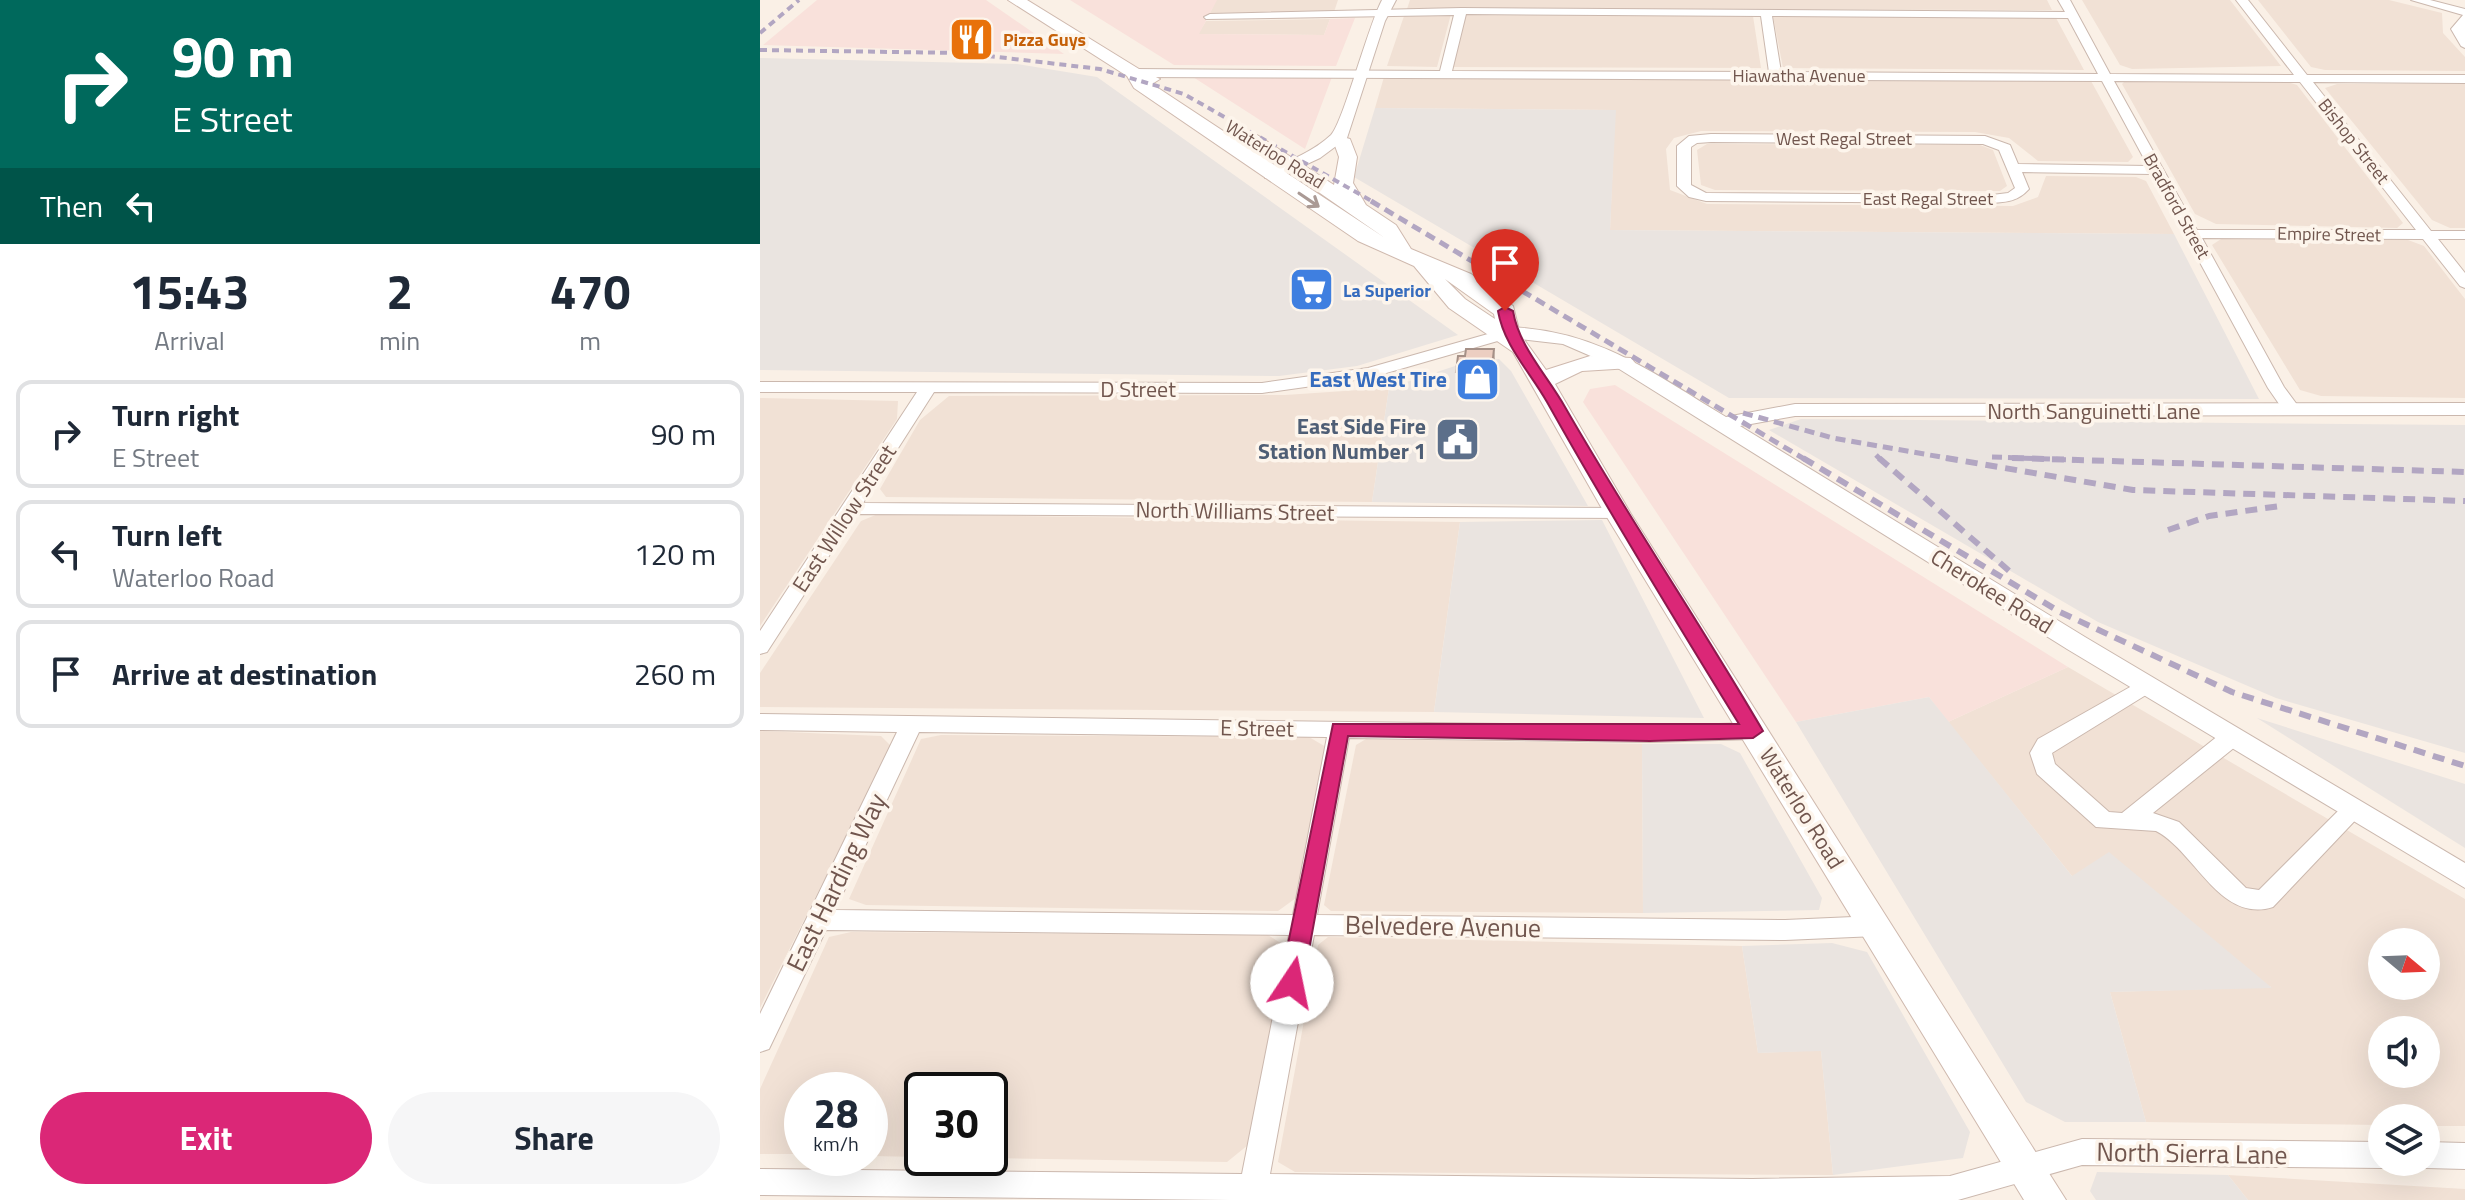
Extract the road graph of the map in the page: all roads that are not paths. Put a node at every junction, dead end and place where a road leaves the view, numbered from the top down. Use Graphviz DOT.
graph roads {
  1 [pos="1016,0"];
  2 [pos="1389,0"];
  3 [pos="2064,0"];
  4 [pos="2242,0"];
  5 [pos="2417,0"];
  6 [pos="1461,11"];
  7 [pos="2465,12"];
  8 [pos="1766,13"];
  9 [pos="1381,15"];
  10 [pos="2072,15"];
  11 [pos="1210,17"];
  12 [pos="2465,18"];
  13 [pos="2465,44"];
  14 [pos="1361,72"];
  15 [pos="1446,72"];
  16 [pos="1133,73"];
  17 [pos="1775,75"];
  18 [pos="2107,76"];
  19 [pos="2303,78"];
  20 [pos="2465,79"];
  21 [pos="1342,139"];
  22 [pos="1297,168"];
  23 [pos="2014,168"];
  24 [pos="1683,169"];
  25 [pos="2157,170"];
  26 [pos="1271,175"];
  27 [pos="1358,208"];
  28 [pos="2192,234"];
  29 [pos="2427,235"];
  30 [pos="2465,235"];
  31 [pos="1404,252"];
  32 [pos="2465,283"];
  33 [pos="1509,333"];
  34 [pos="1623,363"];
  35 [pos="1543,382"];
  36 [pos="760,387"];
  37 [pos="928,388"];
  38 [pos="2465,409"];
  39 [pos="2292,410"];
  40 [pos="1725,424"];
  41 [pos="851,508"];
  42 [pos="1618,514"];
  43 [pos="760,647"];
  44 [pos="2146,685"];
  45 [pos="760,722"];
  46 [pos="912,724"];
  47 [pos="1340,729"];
  48 [pos="1753,731"];
  49 [pos="2232,737"];
  50 [pos="2353,810"];
  51 [pos="2126,823"];
  52 [pos="2465,877"];
  53 [pos="818,920"];
  54 [pos="1303,924"];
  55 [pos="1876,926"];
  56 [pos="760,1041"];
  57 [pos="2368,1155"];
  58 [pos="2440,1155"];
  59 [pos="2465,1156"];
  60 [pos="2026,1168"];
  61 [pos="760,1182"];
  62 [pos="1252,1194"];
  63 [pos="1822,1195"];
  64 [pos="2046,1200"];
  1 -- 16 [label="main road, Waterloo Road"];
  2 -- 9 [label="street"];
  3 -- 10 [label="street, Bradford Street"];
  4 -- 19 [label="street, Bishop Street"];
  5 -- 7 [label="street"];
  6 -- 8 [label="street"];
  6 -- 9 [label="street"];
  6 -- 15 [label="street"];
  8 -- 10 [label="street"];
  8 -- 17 [label="street"];
  9 -- 11 [label="street"];
  9 -- 14 [label="street"];
  10 -- 18 [label="street, Bradford Street"];
  12 -- 13 [label="street"];
  14 -- 15 [label="street, Hiawatha Avenue"];
  14 -- 16 [label="street, Hiawatha Avenue"];
  14 -- 21 [label="street"];
  15 -- 17 [label="street, Hiawatha Avenue"];
  16 -- 22 [label="main road, Waterloo Road"];
  16 -- 26 [label="main road, Waterloo Road"];
  17 -- 18 [label="street, Hiawatha Avenue"];
  18 -- 19 [label="street, Hiawatha Avenue"];
  18 -- 25 [label="street, Bradford Street"];
  19 -- 20 [label="street, Hiawatha Avenue"];
  19 -- 29 [label="street, Bishop Street"];
  21 -- 22 [label="street"];
  21 -- 27 [label="main road"];
  22 -- 26 [label="street"];
  22 -- 27 [label="main road, Waterloo Road"];
  23 -- 24 [label="street, West Regal Street"];
  23 -- 24 [label="street, East Regal Street"];
  23 -- 25 [label="street, East Regal Street"];
  25 -- 28 [label="street, Bradford Street"];
  26 -- 31 [label="main road, Waterloo Road, one-way"];
  27 -- 31 [label="main road, Waterloo Road"];
  28 -- 29 [label="street, Empire Street"];
  28 -- 39 [label="street, Bradford Street"];
  29 -- 30 [label="street, Empire Street"];
  29 -- 32 [label="street, Bishop Street"];
  31 -- 33 [label="main road, Waterloo Road"];
  33 -- 34 [label="street, Cherokee Road"];
  33 -- 35 [label="main road, Waterloo Road"];
  33 -- 37 [label="street, D Street"];
  34 -- 35 [label="main road"];
  34 -- 40 [label="street, Cherokee Road"];
  35 -- 42 [label="main road, Waterloo Road"];
  36 -- 37 [label="street, D Street"];
  37 -- 41 [label="street, East Willow Street"];
  38 -- 39 [label="street, North Sanguinetti Lane"];
  39 -- 40 [label="street, North Sanguinetti Lane"];
  40 -- 44 [label="street, Cherokee Road"];
  41 -- 42 [label="street, North Williams Street"];
  41 -- 43 [label="street, East Willow Street"];
  42 -- 48 [label="main road, Waterloo Road"];
  44 -- 49 [label="street, Cherokee Road"];
  44 -- 51 [label="street"];
  45 -- 46 [label="street, E Street"];
  46 -- 47 [label="street, E Street"];
  46 -- 53 [label="street, East Harding Way"];
  47 -- 48 [label="street, E Street"];
  47 -- 54 [label="street"];
  48 -- 55 [label="main road, Waterloo Road"];
  49 -- 50 [label="street, Cherokee Road"];
  49 -- 51 [label="street"];
  50 -- 51 [label="street"];
  50 -- 52 [label="street, Cherokee Road"];
  53 -- 54 [label="street, Belvedere Avenue"];
  53 -- 56 [label="street, East Harding Way"];
  54 -- 55 [label="street, Belvedere Avenue"];
  54 -- 62 [label="street"];
  55 -- 60 [label="main road, Waterloo Road"];
  57 -- 60 [label="street, North Sierra Lane"];
  58 -- 59 [label="street"];
  60 -- 63 [label="street, North Sierra Lane"];
  60 -- 64 [label="main road, Waterloo Road"];
  61 -- 62 [label="street, North Sierra Lane"];
  62 -- 63 [label="street, North Sierra Lane"];
}
